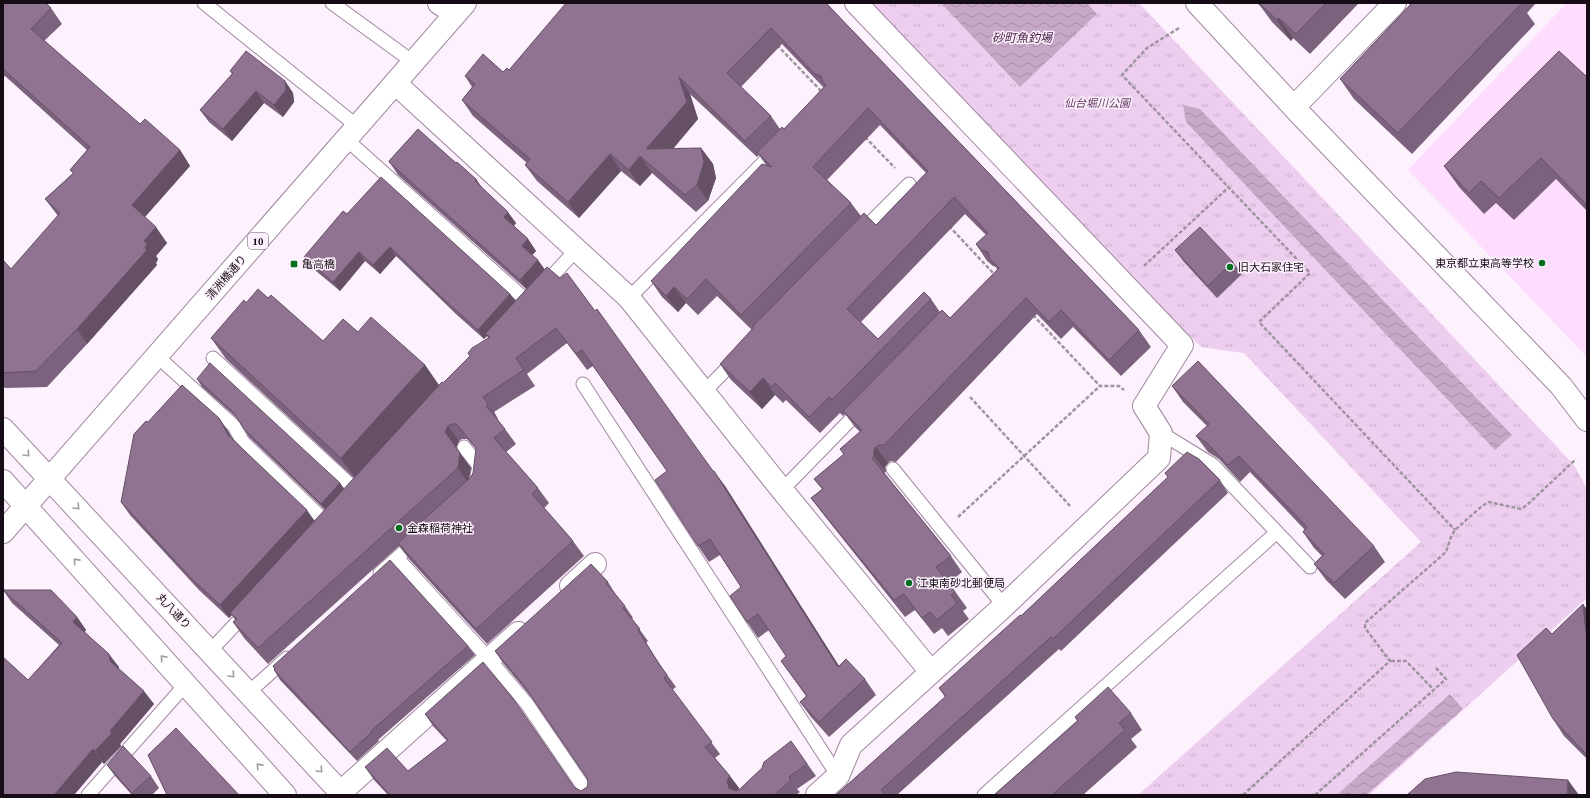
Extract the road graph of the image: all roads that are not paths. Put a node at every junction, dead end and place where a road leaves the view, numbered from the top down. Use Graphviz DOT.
graph roads {
  1 [pos="204,3"];
  2 [pos="332,3"];
  3 [pos="856,3"];
  4 [pos="1197,3"];
  5 [pos="1395,3"];
  6 [pos="453,7"];
  7 [pos="413,62"];
  8 [pos="395,83"];
  9 [pos="1294,107"];
  10 [pos="352,133"];
  11 [pos="783,142"];
  12 [pos="909,184"];
  13 [pos="854,240"];
  14 [pos="576,250"];
  15 [pos="629,298"];
  16 [pos="528,302"];
  17 [pos="517,314"];
  18 [pos="743,352"];
  19 [pos="157,356"];
  20 [pos="213,358"];
  21 [pos="583,384"];
  22 [pos="704,392"];
  23 [pos="871,399"];
  24 [pos="1587,420"];
  25 [pos="3,429"];
  26 [pos="1161,433"];
  27 [pos="464,447"];
  28 [pos="893,469"];
  29 [pos="51,479"];
  30 [pos="367,479"];
  31 [pos="3,481"];
  32 [pos="476,487"];
  33 [pos="782,490"];
  34 [pos="357,491"];
  35 [pos="347,502"];
  36 [pos="26,506"];
  37 [pos="337,512"];
  38 [pos="328,523"];
  39 [pos="3,532"];
  40 [pos="1277,532"];
  41 [pos="425,533"];
  42 [pos="317,535"];
  43 [pos="397,558"];
  44 [pos="595,564"];
  45 [pos="1310,567"];
  46 [pos="373,580"];
  47 [pos="554,601"];
  48 [pos="254,604"];
  49 [pos="1004,606"];
  50 [pos="530,622"];
  51 [pos="297,649"];
  52 [pos="210,651"];
  53 [pos="489,659"];
  54 [pos="931,672"];
  55 [pos="186,684"];
  56 [pos="248,693"];
  57 [pos="838,776"];
  58 [pos="342,794"];
  59 [pos="88,795"];
  60 [pos="285,795"];
  61 [pos="589,795"];
  62 [pos="817,795"];
  63 [pos="984,795"];
  1 -- 10 [label="lane"];
  2 -- 7 [label="lane"];
  3 -- 26 [label="street"];
  4 -- 9 [label="street"];
  5 -- 9 [label="street"];
  6 -- 7 [label="street, 清洲橋通り / 10"];
  7 -- 8 [label="street, 清洲橋通り / 10"];
  8 -- 10 [label="street, 清洲橋通り / 10"];
  8 -- 14 [label="street"];
  9 -- 24 [label="street"];
  10 -- 16 [label="lane"];
  10 -- 19 [label="street, 清洲橋通り / 10"];
  11 -- 15 [label="lane"];
  12 -- 13 [label="lane"];
  14 -- 15 [label="street"];
  14 -- 16 [label="lane"];
  15 -- 22 [label="street"];
  16 -- 17 [label="lane"];
  18 -- 22 [label="lane"];
  19 -- 29 [label="street, 清洲橋通り / 10"];
  19 -- 38 [label="lane"];
  20 -- 34 [label="lane"];
  21 -- 57 [label="lane"];
  22 -- 33 [label="street"];
  23 -- 33 [label="lane"];
  25 -- 29 [label="street, 丸八通り, one-way"];
  26 -- 40 [label="lane"];
  26 -- 49 [label="street"];
  27 -- 32 [label="lane"];
  28 -- 49 [label="lane"];
  29 -- 36 [label="street, 清洲橋通り / 10"];
  29 -- 52 [label="street, 丸八通り, one-way"];
  30 -- 34 [label="lane"];
  31 -- 36 [label="street"];
  33 -- 54 [label="street"];
  34 -- 35 [label="lane"];
  36 -- 39 [label="street, 清洲橋通り / 10"];
  55 -- 36 [label="street, one-way"];
  37 -- 38 [label="lane"];
  38 -- 42 [label="lane"];
  40 -- 45 [label="lane"];
  40 -- 63 [label="lane"];
  41 -- 43 [label="lane"];
  43 -- 46 [label="lane"];
  43 -- 53 [label="lane"];
  44 -- 47 [label="street"];
  48 -- 52 [label="lane"];
  49 -- 54 [label="street"];
  50 -- 53 [label="street"];
  51 -- 56 [label="lane"];
  52 -- 56 [label="street, 丸八通り, one-way"];
  53 -- 58 [label="street"];
  53 -- 61 [label="lane"];
  54 -- 57 [label="street"];
  55 -- 59 [label="lane"];
  60 -- 55 [label="street, one-way"];
  56 -- 58 [label="street, 丸八通り, one-way"];
  57 -- 62 [label="street"];
}
